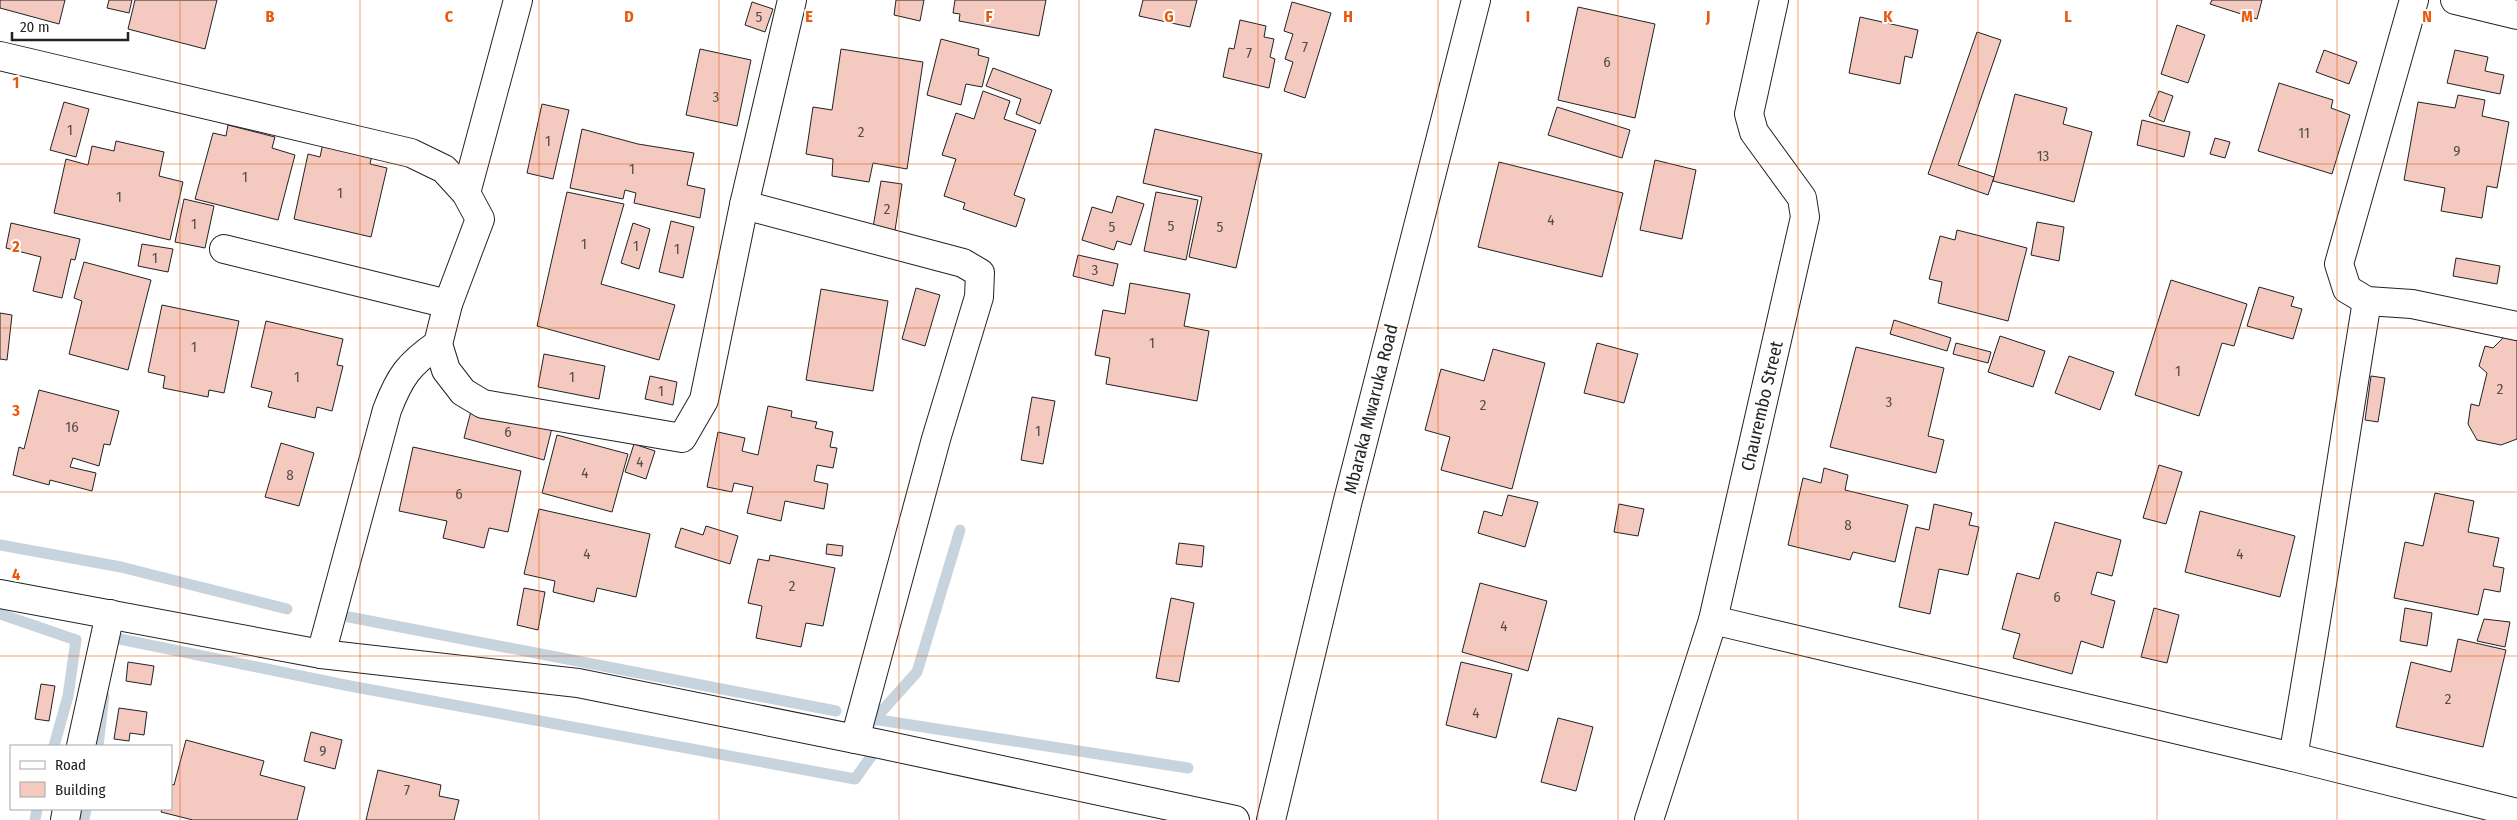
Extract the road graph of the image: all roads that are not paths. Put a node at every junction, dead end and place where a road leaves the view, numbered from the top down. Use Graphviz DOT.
graph roads {
  1 [pos="518,0"];
  2 [pos="792,0"];
  3 [pos="1476,0"];
  4 [pos="1774,0"];
  5 [pos="2414,0"];
  6 [pos="2455,0"];
  7 [pos="2517,15"];
  8 [pos="0,56"];
  9 [pos="466,192"];
  10 [pos="744,205"];
  11 [pos="224,249"];
  12 [pos="2367,301"];
  13 [pos="448,304"];
  14 [pos="2517,326"];
  15 [pos="438,344"];
  16 [pos="0,594"];
  17 [pos="110,614"];
  18 [pos="1713,620"];
  19 [pos="321,654"];
  20 [pos="855,739"];
  21 [pos="81,745"];
  22 [pos="2293,756"];
  23 [pos="2517,813"];
  24 [pos="1235,820"];
  25 [pos="1271,820"];
  26 [pos="1649,820"];
  1 -- 9 [label="street"];
  2 -- 10 [label="street"];
  3 -- 25 [label="street, Mbaraka Mwaruka Road"];
  4 -- 18 [label="street, Chaurembo Street"];
  5 -- 12 [label="street"];
  6 -- 7 [label="street"];
  8 -- 9 [label="street"];
  9 -- 13 [label="street"];
  10 -- 15 [label="street"];
  10 -- 20 [label="street"];
  11 -- 13 [label="street"];
  12 -- 14 [label="street"];
  12 -- 22 [label="street"];
  13 -- 15 [label="street"];
  15 -- 19 [label="street"];
  16 -- 17 [label="street"];
  17 -- 19 [label="street"];
  17 -- 21 [label="street"];
  18 -- 22 [label="street"];
  18 -- 26 [label="street, Chaurembo Street"];
  19 -- 20 [label="street"];
  20 -- 24 [label="street"];
  22 -- 23 [label="street"];
}
